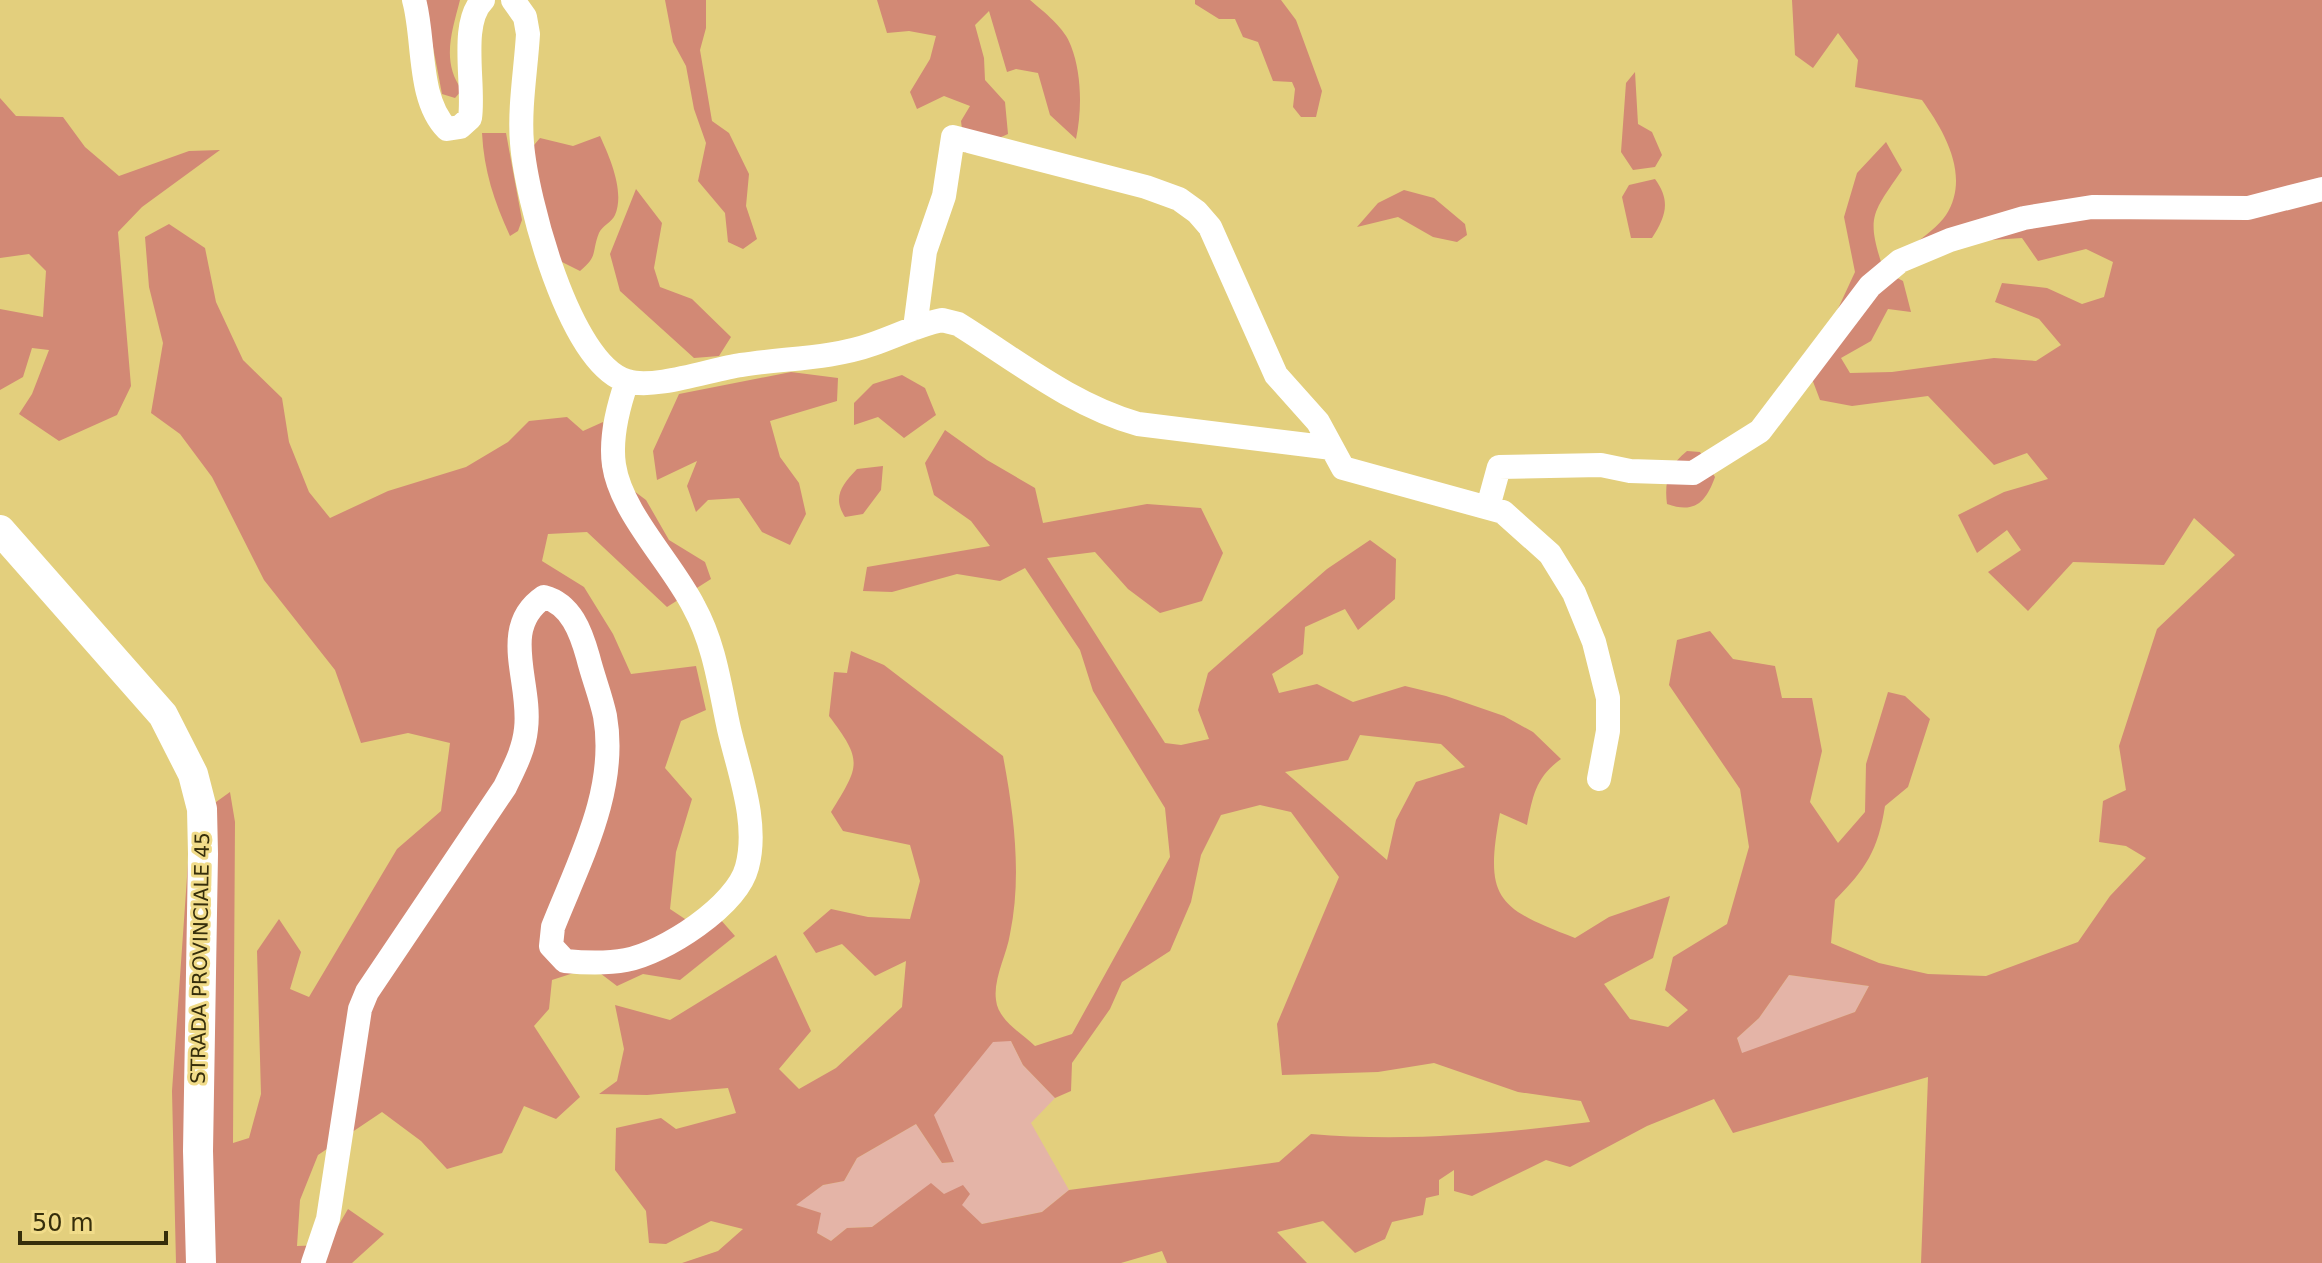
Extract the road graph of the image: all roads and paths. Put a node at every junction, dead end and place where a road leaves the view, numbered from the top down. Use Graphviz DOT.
graph roads {
  1 [pos="414,0"];
  2 [pos="483,0"];
  3 [pos="513,0"];
  4 [pos="2322,189"];
  5 [pos="915,328"];
  6 [pos="627,381"];
  7 [pos="1332,448"];
  8 [pos="1488,507"];
  9 [pos="0,530"];
  10 [pos="1599,779"];
  11 [pos="201,1263"];
  12 [pos="313,1263"];
  1 -- 2 [label="street"];
  3 -- 6 [label="street"];
  4 -- 8 [label="street"];
  5 -- 6 [label="street"];
  5 -- 7 [label="street"];
  5 -- 7 [label="street"];
  6 -- 12 [label="street"];
  7 -- 8 [label="street"];
  8 -- 10 [label="street"];
  9 -- 11 [label="main road, STRADA PROVINCIALE 45"];
}
